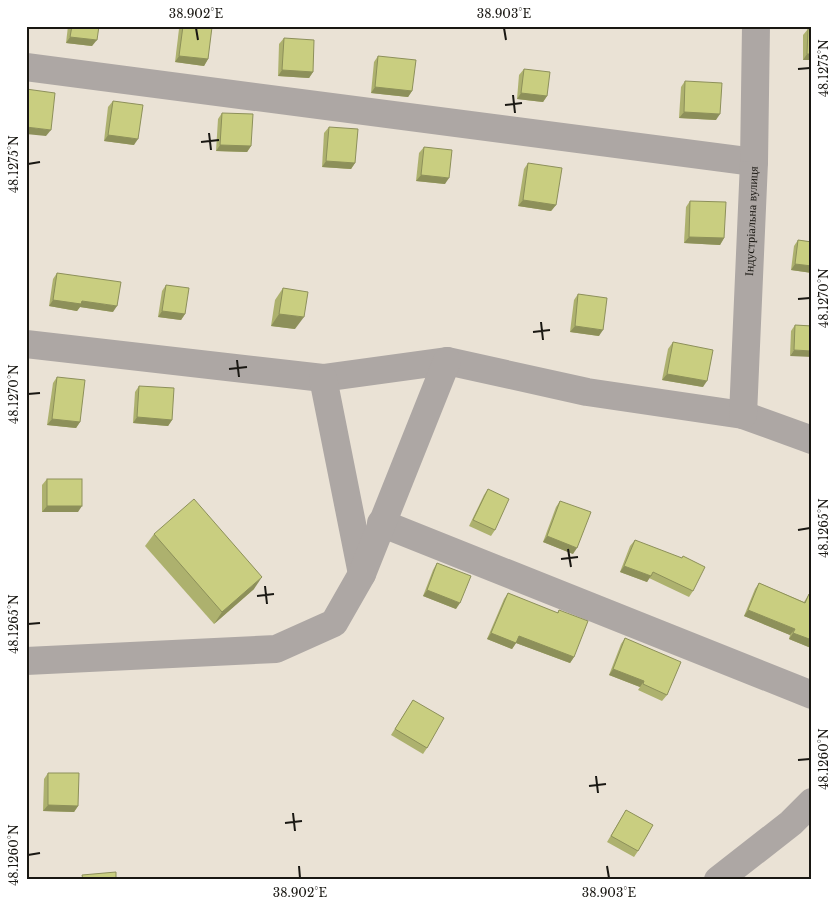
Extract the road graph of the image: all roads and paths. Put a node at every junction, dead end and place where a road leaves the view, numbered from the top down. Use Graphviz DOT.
graph roads {
  1 [pos="756,26"];
  2 [pos="26,66"];
  3 [pos="754,162"];
  4 [pos="26,344"];
  5 [pos="447,361"];
  6 [pos="323,378"];
  7 [pos="743,415"];
  8 [pos="812,440"];
  9 [pos="381,523"];
  10 [pos="362,574"];
  11 [pos="26,661"];
  12 [pos="812,695"];
  13 [pos="812,802"];
  14 [pos="718,880"];
  1 -- 3 [label="street, Індустріальна вулиця"];
  2 -- 3 [label="street"];
  3 -- 7 [label="street, Індустріальна вулиця"];
  4 -- 6 [label="street"];
  5 -- 6 [label="street"];
  5 -- 7 [label="street"];
  5 -- 9 [label="street"];
  6 -- 10 [label="street"];
  7 -- 8 [label="street"];
  9 -- 10 [label="street"];
  9 -- 12 [label="street"];
  10 -- 11 [label="street"];
  13 -- 14 [label="street"];
}
